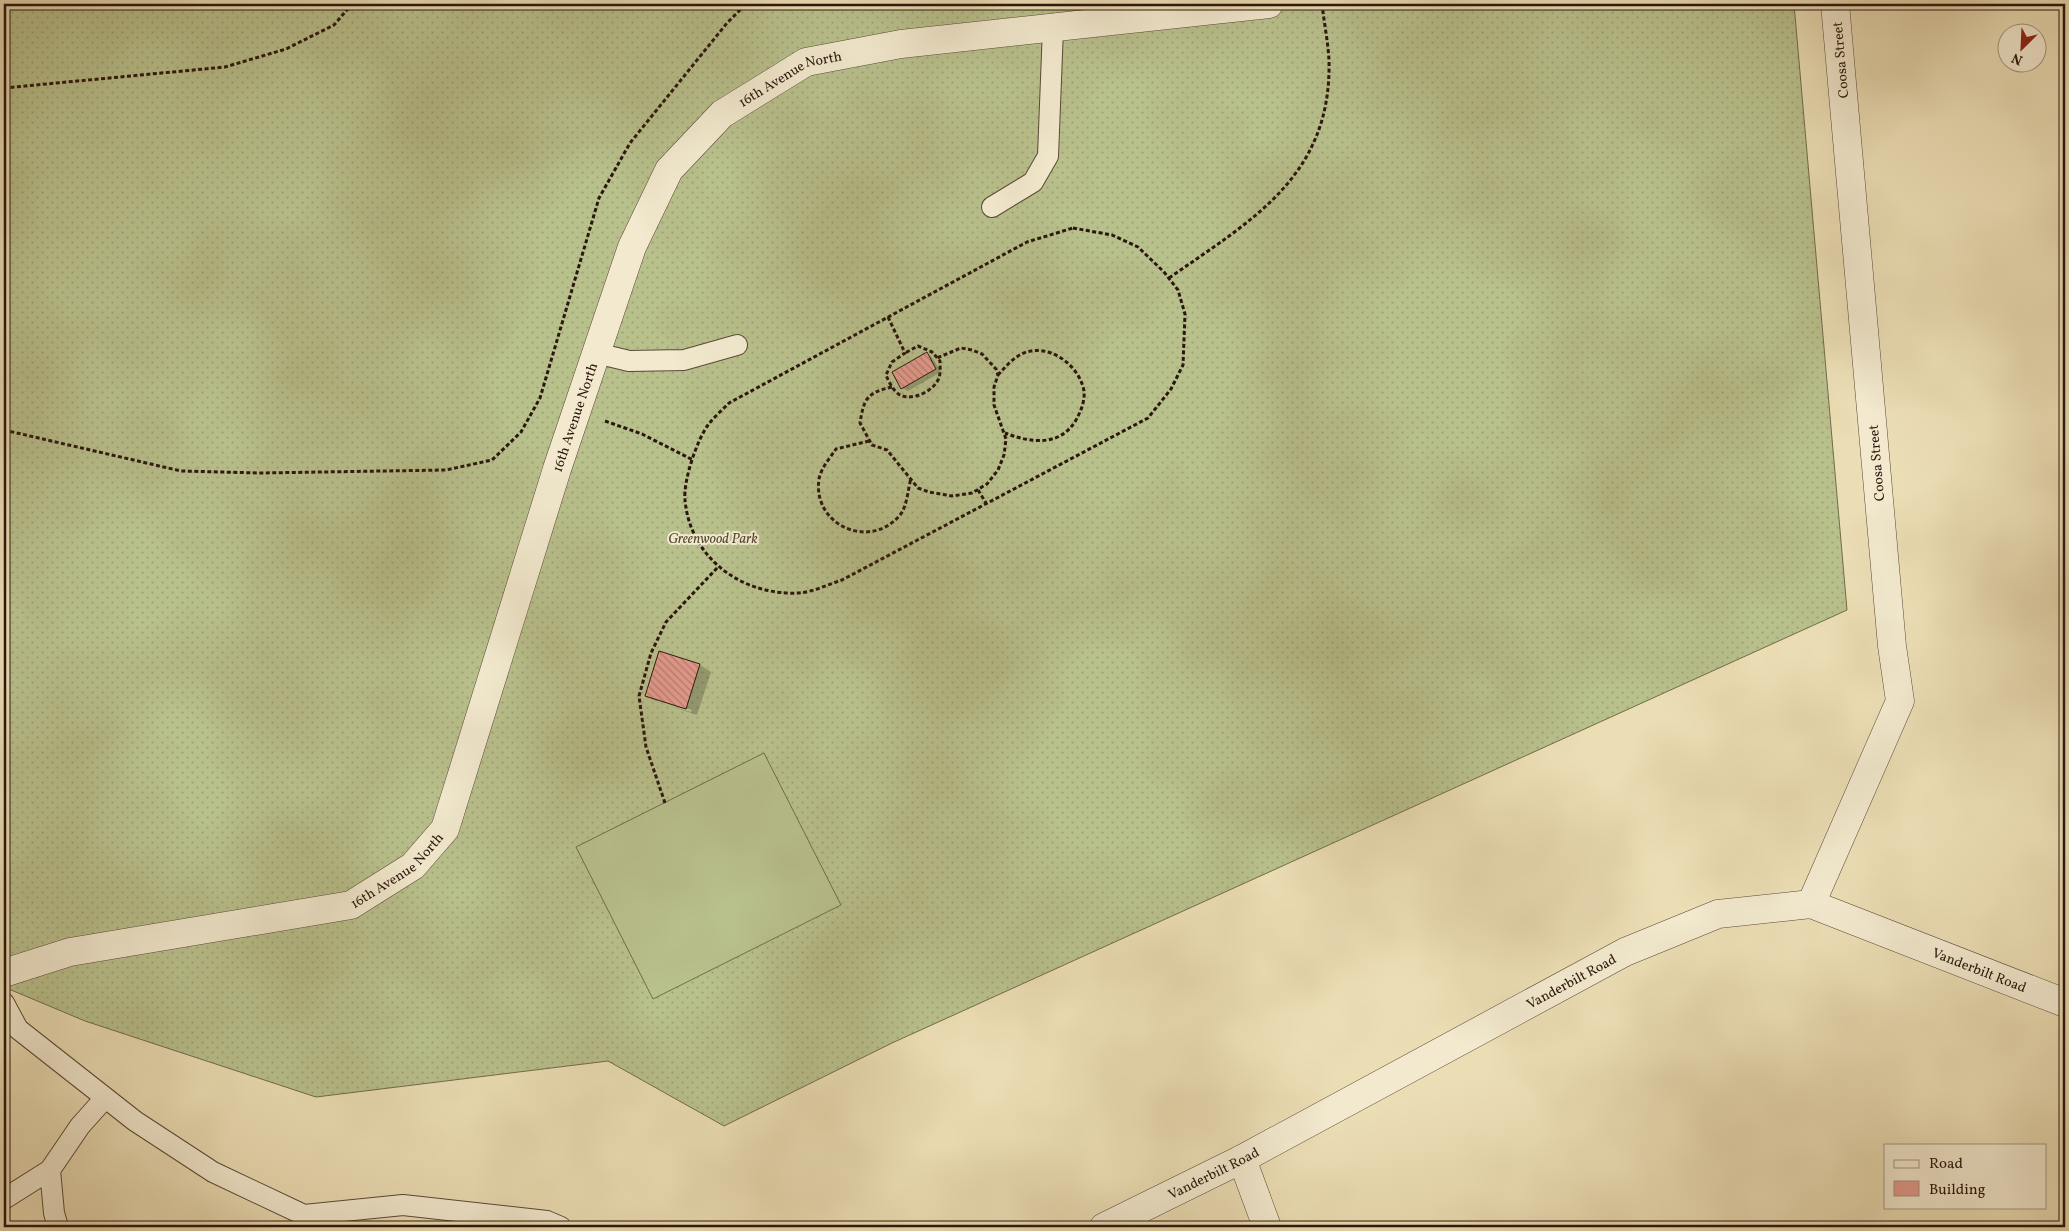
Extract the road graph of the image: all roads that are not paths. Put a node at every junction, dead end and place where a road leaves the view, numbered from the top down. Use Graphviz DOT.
graph roads {
  1 [pos="1269,4"];
  2 [pos="1835,4"];
  3 [pos="1053,28"];
  4 [pos="992,207"];
  5 [pos="737,345"];
  6 [pos="596,353"];
  7 [pos="1811,904"];
  8 [pos="4,973"];
  9 [pos="2065,1003"];
  10 [pos="4,1004"];
  11 [pos="106,1098"];
  12 [pos="1242,1159"];
  13 [pos="50,1170"];
  14 [pos="4,1199"];
  15 [pos="58,1227"];
  16 [pos="561,1227"];
  17 [pos="1104,1227"];
  18 [pos="1267,1227"];
  1 -- 3 [label="street, 16th Avenue North"];
  2 -- 7 [label="street, Coosa Street"];
  3 -- 4 [label="lane"];
  3 -- 6 [label="street, 16th Avenue North"];
  5 -- 6 [label="lane"];
  6 -- 8 [label="street, 16th Avenue North"];
  7 -- 9 [label="street, Vanderbilt Road"];
  7 -- 12 [label="street, Vanderbilt Road"];
  10 -- 11 [label="lane"];
  11 -- 13 [label="lane"];
  11 -- 16 [label="lane"];
  12 -- 17 [label="street, Vanderbilt Road"];
  12 -- 18 [label="street"];
  13 -- 14 [label="lane"];
  13 -- 15 [label="lane"];
}
